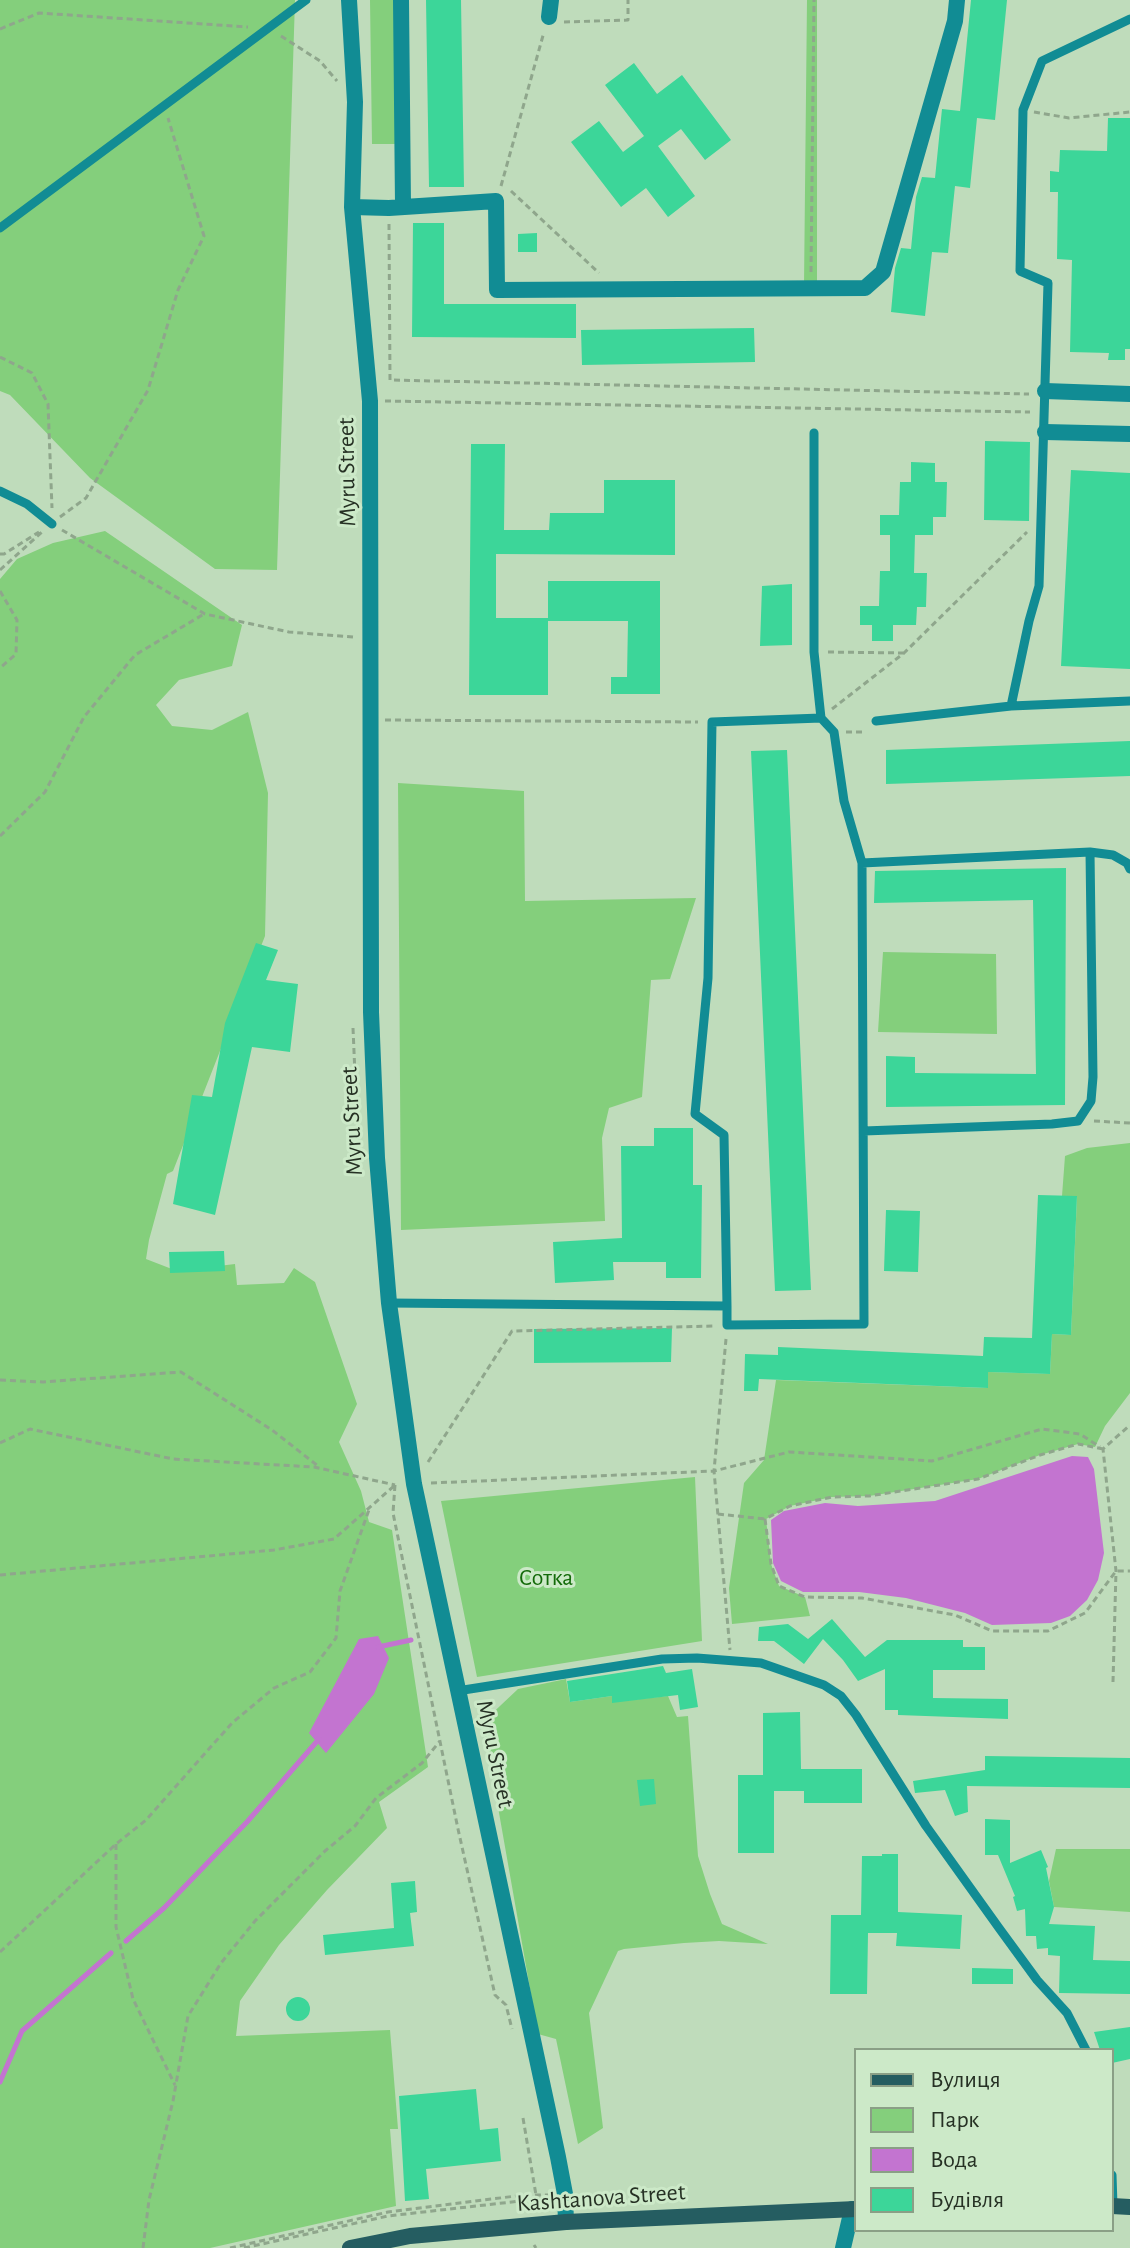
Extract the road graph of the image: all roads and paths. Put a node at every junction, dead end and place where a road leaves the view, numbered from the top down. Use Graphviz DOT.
graph roads {
  1 [pos="306,0"];
  2 [pos="349,0"];
  3 [pos="401,0"];
  4 [pos="628,0"];
  5 [pos="814,0"];
  6 [pos="957,0"];
  7 [pos="550,8"];
  8 [pos="1130,19"];
  9 [pos="269,28"];
  10 [pos="0,29"];
  11 [pos="355,102"];
  12 [pos="164,106"];
  13 [pos="1023,110"];
  14 [pos="1130,112"];
  15 [pos="502,183"];
  16 [pos="496,201"];
  17 [pos="396,206"];
  18 [pos="352,207"];
  19 [pos="0,228"];
  20 [pos="811,288"];
  21 [pos="617,290"];
  22 [pos="0,357"];
  23 [pos="1045,393"];
  24 [pos="1130,394"];
  25 [pos="370,401"];
  26 [pos="1046,412"];
  27 [pos="1045,432"];
  28 [pos="814,433"];
  29 [pos="1130,434"];
  30 [pos="0,491"];
  31 [pos="1041,518"];
  32 [pos="52,524"];
  33 [pos="0,554"];
  34 [pos="0,570"];
  35 [pos="0,591"];
  36 [pos="205,614"];
  37 [pos="372,639"];
  38 [pos="814,652"];
  39 [pos="904,653"];
  40 [pos="0,668"];
  41 [pos="1130,701"];
  42 [pos="1011,706"];
  43 [pos="821,718"];
  44 [pos="369,719"];
  45 [pos="876,721"];
  46 [pos="712,722"];
  47 [pos="0,836"];
  48 [pos="1090,852"];
  49 [pos="862,863"];
  50 [pos="1130,869"];
  51 [pos="1111,1122"];
  52 [pos="1130,1123"];
  53 [pos="864,1131"];
  54 [pos="389,1303"];
  55 [pos="727,1306"];
  56 [pos="727,1325"];
  57 [pos="0,1380"];
  58 [pos="1130,1425"];
  59 [pos="0,1443"];
  60 [pos="1103,1449"];
  61 [pos="322,1469"];
  62 [pos="714,1471"];
  63 [pos="414,1484"];
  64 [pos="395,1485"];
  65 [pos="370,1507"];
  66 [pos="717,1514"];
  67 [pos="765,1519"];
  68 [pos="1116,1571"];
  69 [pos="1130,1571"];
  70 [pos="0,1575"];
  71 [pos="732,1661"];
  72 [pos="1113,1682"];
  73 [pos="457,1691"];
  74 [pos="441,1740"];
  75 [pos="116,1844"];
  76 [pos="0,1952"];
  77 [pos="513,2033"];
  78 [pos="1085,2048"];
  79 [pos="176,2086"];
  80 [pos="523,2118"];
  81 [pos="1114,2186"];
  82 [pos="565,2194"];
  83 [pos="536,2195"];
  84 [pos="1118,2207"];
  85 [pos="854,2209"];
  86 [pos="566,2222"];
  87 [pos="143,2248"];
  88 [pos="230,2248"];
  89 [pos="244,2248"];
  90 [pos="350,2248"];
  91 [pos="843,2248"];
  1 -- 9 [label="lane"];
  2 -- 11 [label="street, Myru Street"];
  3 -- 17 [label="street"];
  4 -- 7 [label="path"];
  5 -- 20 [label="path"];
  6 -- 20 [label="street"];
  7 -- 15 [label="path"];
  8 -- 13 [label="lane"];
  9 -- 10 [label="path"];
  9 -- 11 [label="path"];
  9 -- 12 [label="lane"];
  11 -- 18 [label="street, Myru Street"];
  12 -- 19 [label="lane"];
  12 -- 32 [label="path"];
  13 -- 14 [label="path"];
  13 -- 23 [label="lane"];
  15 -- 16 [label="path"];
  15 -- 21 [label="path"];
  16 -- 17 [label="street"];
  16 -- 21 [label="street"];
  17 -- 18 [label="street"];
  17 -- 23 [label="path"];
  18 -- 25 [label="street, Myru Street"];
  20 -- 21 [label="street"];
  22 -- 32 [label="path"];
  23 -- 24 [label="street"];
  23 -- 26 [label="lane"];
  25 -- 26 [label="path"];
  25 -- 37 [label="street, Myru Street"];
  26 -- 27 [label="lane"];
  27 -- 29 [label="street"];
  27 -- 31 [label="lane"];
  28 -- 38 [label="lane"];
  30 -- 32 [label="lane"];
  31 -- 39 [label="path"];
  31 -- 42 [label="lane"];
  32 -- 33 [label="path"];
  32 -- 34 [label="path"];
  32 -- 36 [label="path"];
  35 -- 40 [label="path"];
  36 -- 37 [label="path"];
  36 -- 47 [label="path"];
  37 -- 44 [label="street, Myru Street"];
  38 -- 39 [label="path"];
  38 -- 43 [label="lane"];
  39 -- 43 [label="path"];
  41 -- 42 [label="lane"];
  42 -- 45 [label="lane"];
  43 -- 46 [label="lane"];
  43 -- 49 [label="lane"];
  44 -- 46 [label="path"];
  44 -- 54 [label="street, Myru Street"];
  46 -- 55 [label="lane"];
  48 -- 49 [label="lane"];
  48 -- 50 [label="lane"];
  48 -- 53 [label="lane"];
  49 -- 53 [label="lane"];
  51 -- 52 [label="path"];
  53 -- 56 [label="lane"];
  54 -- 55 [label="lane"];
  54 -- 63 [label="street, Myru Street"];
  55 -- 56 [label="lane"];
  56 -- 62 [label="path"];
  56 -- 63 [label="path"];
  57 -- 61 [label="path"];
  58 -- 60 [label="path"];
  59 -- 61 [label="path"];
  60 -- 62 [label="path"];
  60 -- 67 [label="path"];
  60 -- 68 [label="path"];
  61 -- 64 [label="path"];
  62 -- 63 [label="path"];
  62 -- 66 [label="path"];
  63 -- 73 [label="street, Myru Street"];
  64 -- 65 [label="path"];
  64 -- 74 [label="path"];
  65 -- 70 [label="path"];
  65 -- 75 [label="path"];
  66 -- 67 [label="path"];
  66 -- 71 [label="path"];
  67 -- 68 [label="path"];
  68 -- 69 [label="path"];
  68 -- 72 [label="path"];
  71 -- 73 [label="lane"];
  71 -- 78 [label="lane"];
  73 -- 82 [label="street, Myru Street"];
  74 -- 77 [label="path"];
  74 -- 79 [label="path"];
  75 -- 76 [label="path"];
  75 -- 79 [label="path"];
  79 -- 87 [label="path"];
  80 -- 83 [label="path"];
  81 -- 84 [label="lane"];
  82 -- 83 [label="path"];
  82 -- 86 [label="street, Myru Street"];
  82 -- 89 [label="path"];
  83 -- 88 [label="path"];
  85 -- 86 [label="main road, Kashtanova Street"];
  85 -- 91 [label="street"];
  86 -- 90 [label="main road, Kashtanova Street"];
}
